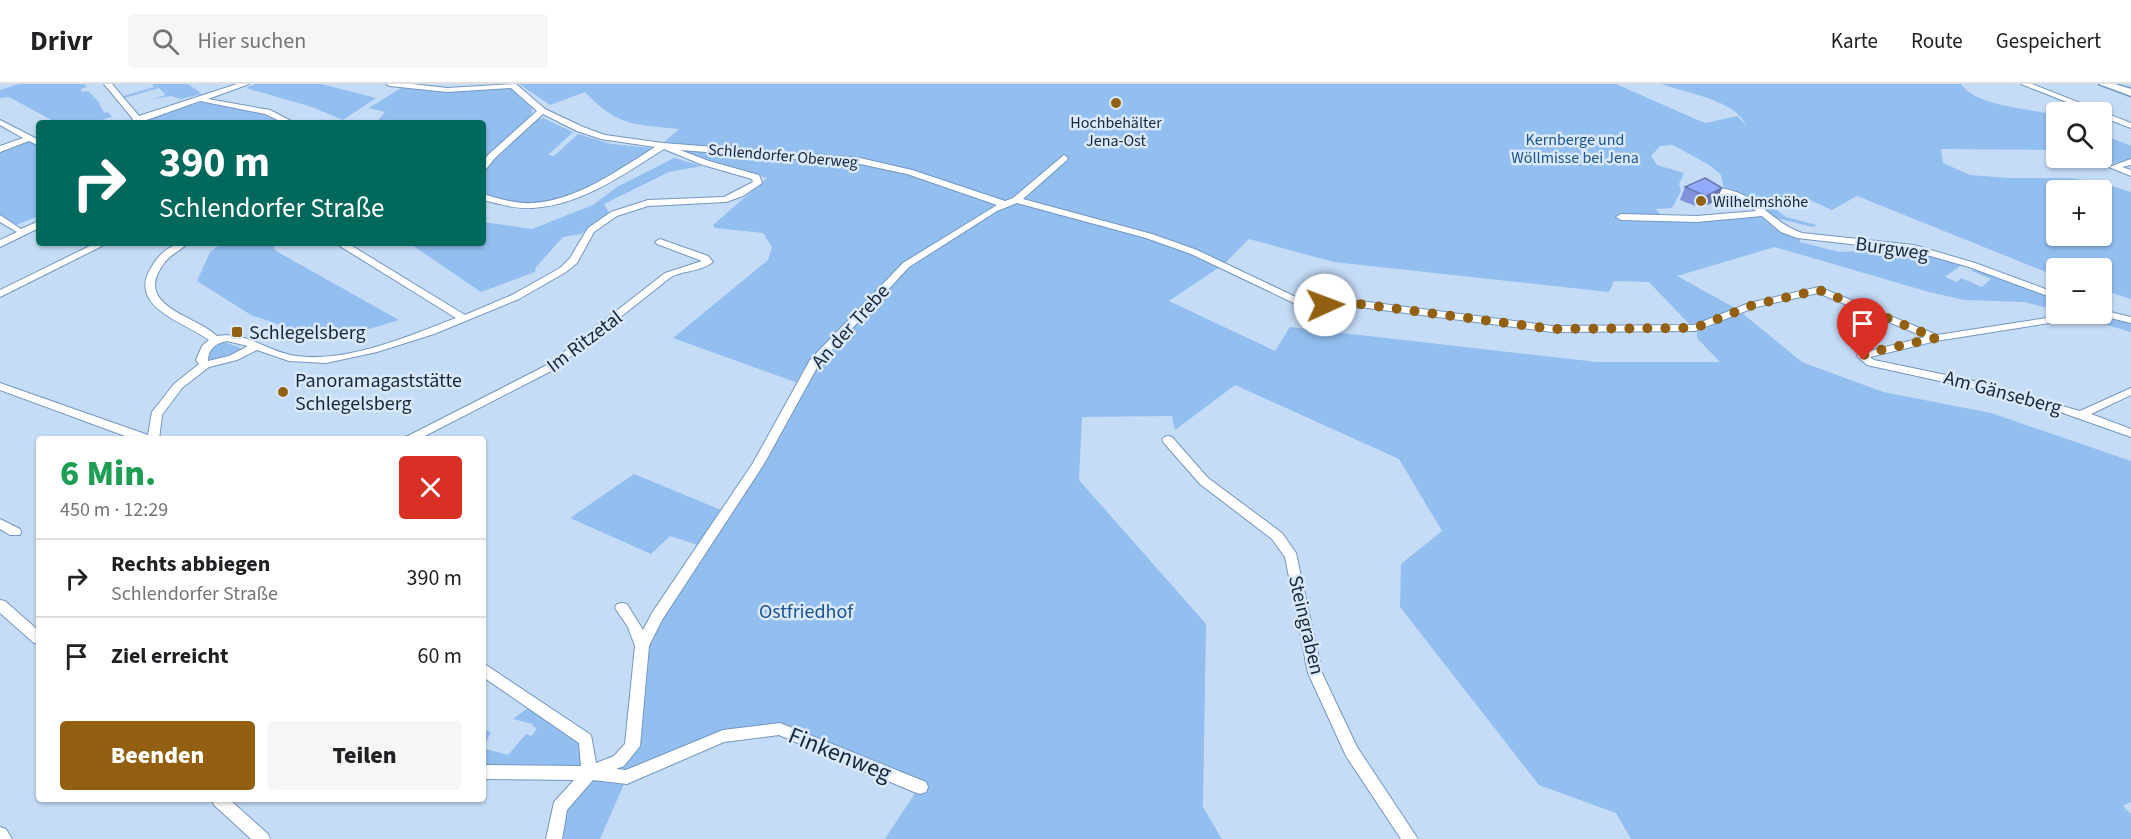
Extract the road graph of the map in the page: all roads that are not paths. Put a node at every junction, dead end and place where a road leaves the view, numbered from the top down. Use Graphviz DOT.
graph roads {
  1 [pos="108,84"];
  2 [pos="225,84"];
  3 [pos="245,84"];
  4 [pos="390,84"];
  5 [pos="2025,84"];
  6 [pos="2104,84"];
  7 [pos="512,85"];
  8 [pos="234,88"];
  9 [pos="2131,93"];
  10 [pos="199,100"];
  11 [pos="2072,102"];
  12 [pos="542,111"];
  13 [pos="2112,118"];
  14 [pos="134,120"];
  15 [pos="138,120"];
  16 [pos="284,120"];
  17 [pos="0,122"];
  18 [pos="2131,126"];
  19 [pos="30,138"];
  20 [pos="36,141"];
  21 [pos="663,146"];
  22 [pos="0,149"];
  23 [pos="1064,158"];
  24 [pos="2131,162"];
  25 [pos="486,163"];
  26 [pos="2131,172"];
  27 [pos="1711,191"];
  28 [pos="486,198"];
  29 [pos="1016,200"];
  30 [pos="1004,204"];
  31 [pos="1764,213"];
  32 [pos="1621,217"];
  33 [pos="0,218"];
  34 [pos="36,220"];
  35 [pos="36,226"];
  36 [pos="17,229"];
  37 [pos="0,237"];
  38 [pos="660,242"];
  39 [pos="0,244"];
  40 [pos="97,246"];
  41 [pos="179,246"];
  42 [pos="345,246"];
  43 [pos="2046,292"];
  44 [pos="0,294"];
  45 [pos="2112,315"];
  46 [pos="463,318"];
  47 [pos="2131,320"];
  48 [pos="2046,321"];
  49 [pos="1936,338"];
  50 [pos="214,339"];
  51 [pos="256,346"];
  52 [pos="205,365"];
  53 [pos="0,386"];
  54 [pos="2131,391"];
  55 [pos="2082,414"];
  56 [pos="2131,433"];
  57 [pos="140,436"];
  58 [pos="152,436"];
  59 [pos="414,436"];
  60 [pos="1168,440"];
  61 [pos="0,523"];
  62 [pos="15,532"];
  63 [pos="0,605"];
  64 [pos="622,608"];
  65 [pos="36,635"];
  66 [pos="642,646"];
  67 [pos="486,671"];
  68 [pos="486,771"];
  69 [pos="589,773"];
  70 [pos="920,787"];
  71 [pos="222,802"];
  72 [pos="0,834"];
  73 [pos="4,839"];
  74 [pos="262,839"];
  75 [pos="554,839"];
  76 [pos="1410,839"];
  1 -- 14 [label="street"];
  2 -- 8 [label="street"];
  3 -- 8 [label="street"];
  4 -- 7 [label="street"];
  5 -- 11 [label="street"];
  6 -- 9 [label="street"];
  7 -- 12 [label="street"];
  8 -- 10 [label="street"];
  10 -- 15 [label="street"];
  10 -- 16 [label="street"];
  12 -- 21 [label="street"];
  12 -- 25 [label="street"];
  13 -- 18 [label="street"];
  17 -- 19 [label="street"];
  19 -- 20 [label="street"];
  19 -- 22 [label="street"];
  21 -- 28 [label="street"];
  21 -- 30 [label="street, Schlendorfer Oberweg"];
  21 -- 46 [label="street"];
  23 -- 29 [label="street, An der Trebe"];
  24 -- 26 [label="street"];
  27 -- 31 [label="street, Burgweg"];
  29 -- 30 [label="street, An der Trebe"];
  29 -- 49 [label="street"];
  30 -- 66 [label="street, An der Trebe"];
  31 -- 32 [label="street"];
  31 -- 43 [label="street, Burgweg"];
  33 -- 36 [label="street"];
  34 -- 36 [label="street"];
  35 -- 39 [label="street"];
  36 -- 37 [label="street"];
  38 -- 59 [label="street, Im Ritzetal"];
  40 -- 44 [label="street"];
  41 -- 50 [label="street"];
  42 -- 46 [label="street"];
  45 -- 47 [label="street"];
  46 -- 51 [label="street"];
  48 -- 49 [label="street"];
  49 -- 55 [label="street, Am Gänseberg"];
  50 -- 51 [label="street"];
  50 -- 52 [label="street"];
  51 -- 52 [label="street"];
  52 -- 58 [label="street"];
  53 -- 57 [label="street"];
  54 -- 55 [label="street"];
  55 -- 56 [label="street, Am Gänseberg"];
  60 -- 76 [label="street, Steingraben"];
  61 -- 62 [label="street"];
  63 -- 65 [label="street"];
  64 -- 66 [label="street, An der Trebe"];
  66 -- 69 [label="street, An der Trebe"];
  67 -- 69 [label="street"];
  68 -- 69 [label="street, Finkenweg"];
  69 -- 70 [label="street, Finkenweg"];
  69 -- 75 [label="street, An der Trebe"];
  71 -- 74 [label="street"];
  72 -- 73 [label="street"];
}
